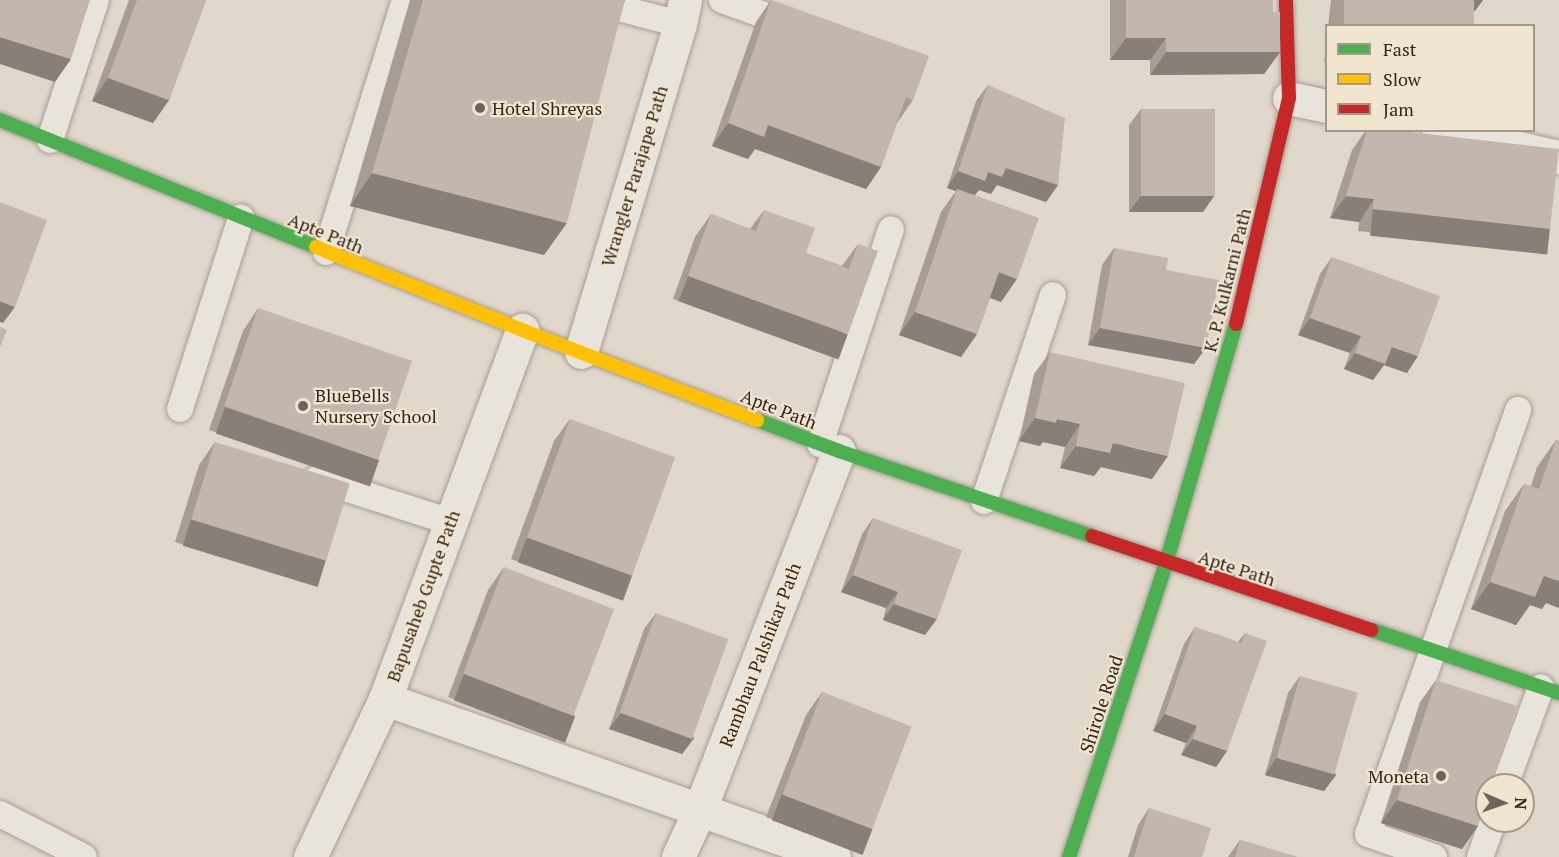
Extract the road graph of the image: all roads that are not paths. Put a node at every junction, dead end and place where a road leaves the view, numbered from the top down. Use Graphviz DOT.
graph roads {
  1 [pos="96,0"];
  2 [pos="405,0"];
  3 [pos="587,0"];
  4 [pos="722,0"];
  5 [pos="1286,0"];
  6 [pos="682,12"];
  7 [pos="819,35"];
  8 [pos="1288,98"];
  9 [pos="1325,106"];
  10 [pos="0,120"];
  11 [pos="1447,132"];
  12 [pos="50,140"];
  13 [pos="1559,157"];
  14 [pos="241,218"];
  15 [pos="891,229"];
  16 [pos="326,252"];
  17 [pos="1053,295"];
  18 [pos="522,330"];
  19 [pos="580,352"];
  20 [pos="180,409"];
  21 [pos="1518,410"];
  22 [pos="830,448"];
  23 [pos="290,470"];
  24 [pos="984,501"];
  25 [pos="451,522"];
  26 [pos="1166,563"];
  27 [pos="1431,651"];
  28 [pos="1550,690"];
  29 [pos="385,699"];
  30 [pos="1511,773"];
  31 [pos="700,809"];
  32 [pos="0,814"];
  33 [pos="1489,833"];
  34 [pos="84,857"];
  35 [pos="310,857"];
  36 [pos="678,857"];
  37 [pos="834,857"];
  38 [pos="1069,857"];
  39 [pos="1434,857"];
  40 [pos="1480,857"];
  1 -- 12 [label="lane"];
  2 -- 16 [label="lane"];
  3 -- 6 [label="lane"];
  4 -- 7 [label="lane"];
  5 -- 8 [label="street, K. P. Kulkarni Path"];
  6 -- 19 [label="street, Wrangler Parajape Path"];
  8 -- 9 [label="street"];
  8 -- 26 [label="street, K. P. Kulkarni Path"];
  10 -- 12 [label="street, Apte Path"];
  11 -- 13 [label="street"];
  12 -- 14 [label="street, Apte Path"];
  14 -- 16 [label="street, Apte Path"];
  14 -- 20 [label="lane"];
  15 -- 22 [label="lane"];
  16 -- 18 [label="street, Apte Path"];
  17 -- 24 [label="lane"];
  18 -- 19 [label="street, Apte Path"];
  18 -- 25 [label="street, Bapusaheb Gupte Path"];
  19 -- 22 [label="street, Apte Path"];
  21 -- 27 [label="lane"];
  22 -- 24 [label="street, Apte Path"];
  22 -- 31 [label="street, Rambhau Palshikar Path"];
  23 -- 25 [label="lane"];
  24 -- 26 [label="street, Apte Path"];
  25 -- 29 [label="street, Bapusaheb Gupte Path"];
  26 -- 27 [label="street, Apte Path"];
  26 -- 38 [label="street, Shirole Road"];
  27 -- 28 [label="street, Apte Path"];
  27 -- 39 [label="lane"];
  28 -- 30 [label="lane"];
  29 -- 31 [label="street"];
  29 -- 35 [label="street, Bapusaheb Gupte Path"];
  31 -- 36 [label="street, Rambhau Palshikar Path"];
  31 -- 37 [label="street"];
  32 -- 34 [label="lane"];
  33 -- 40 [label="lane"];
}
